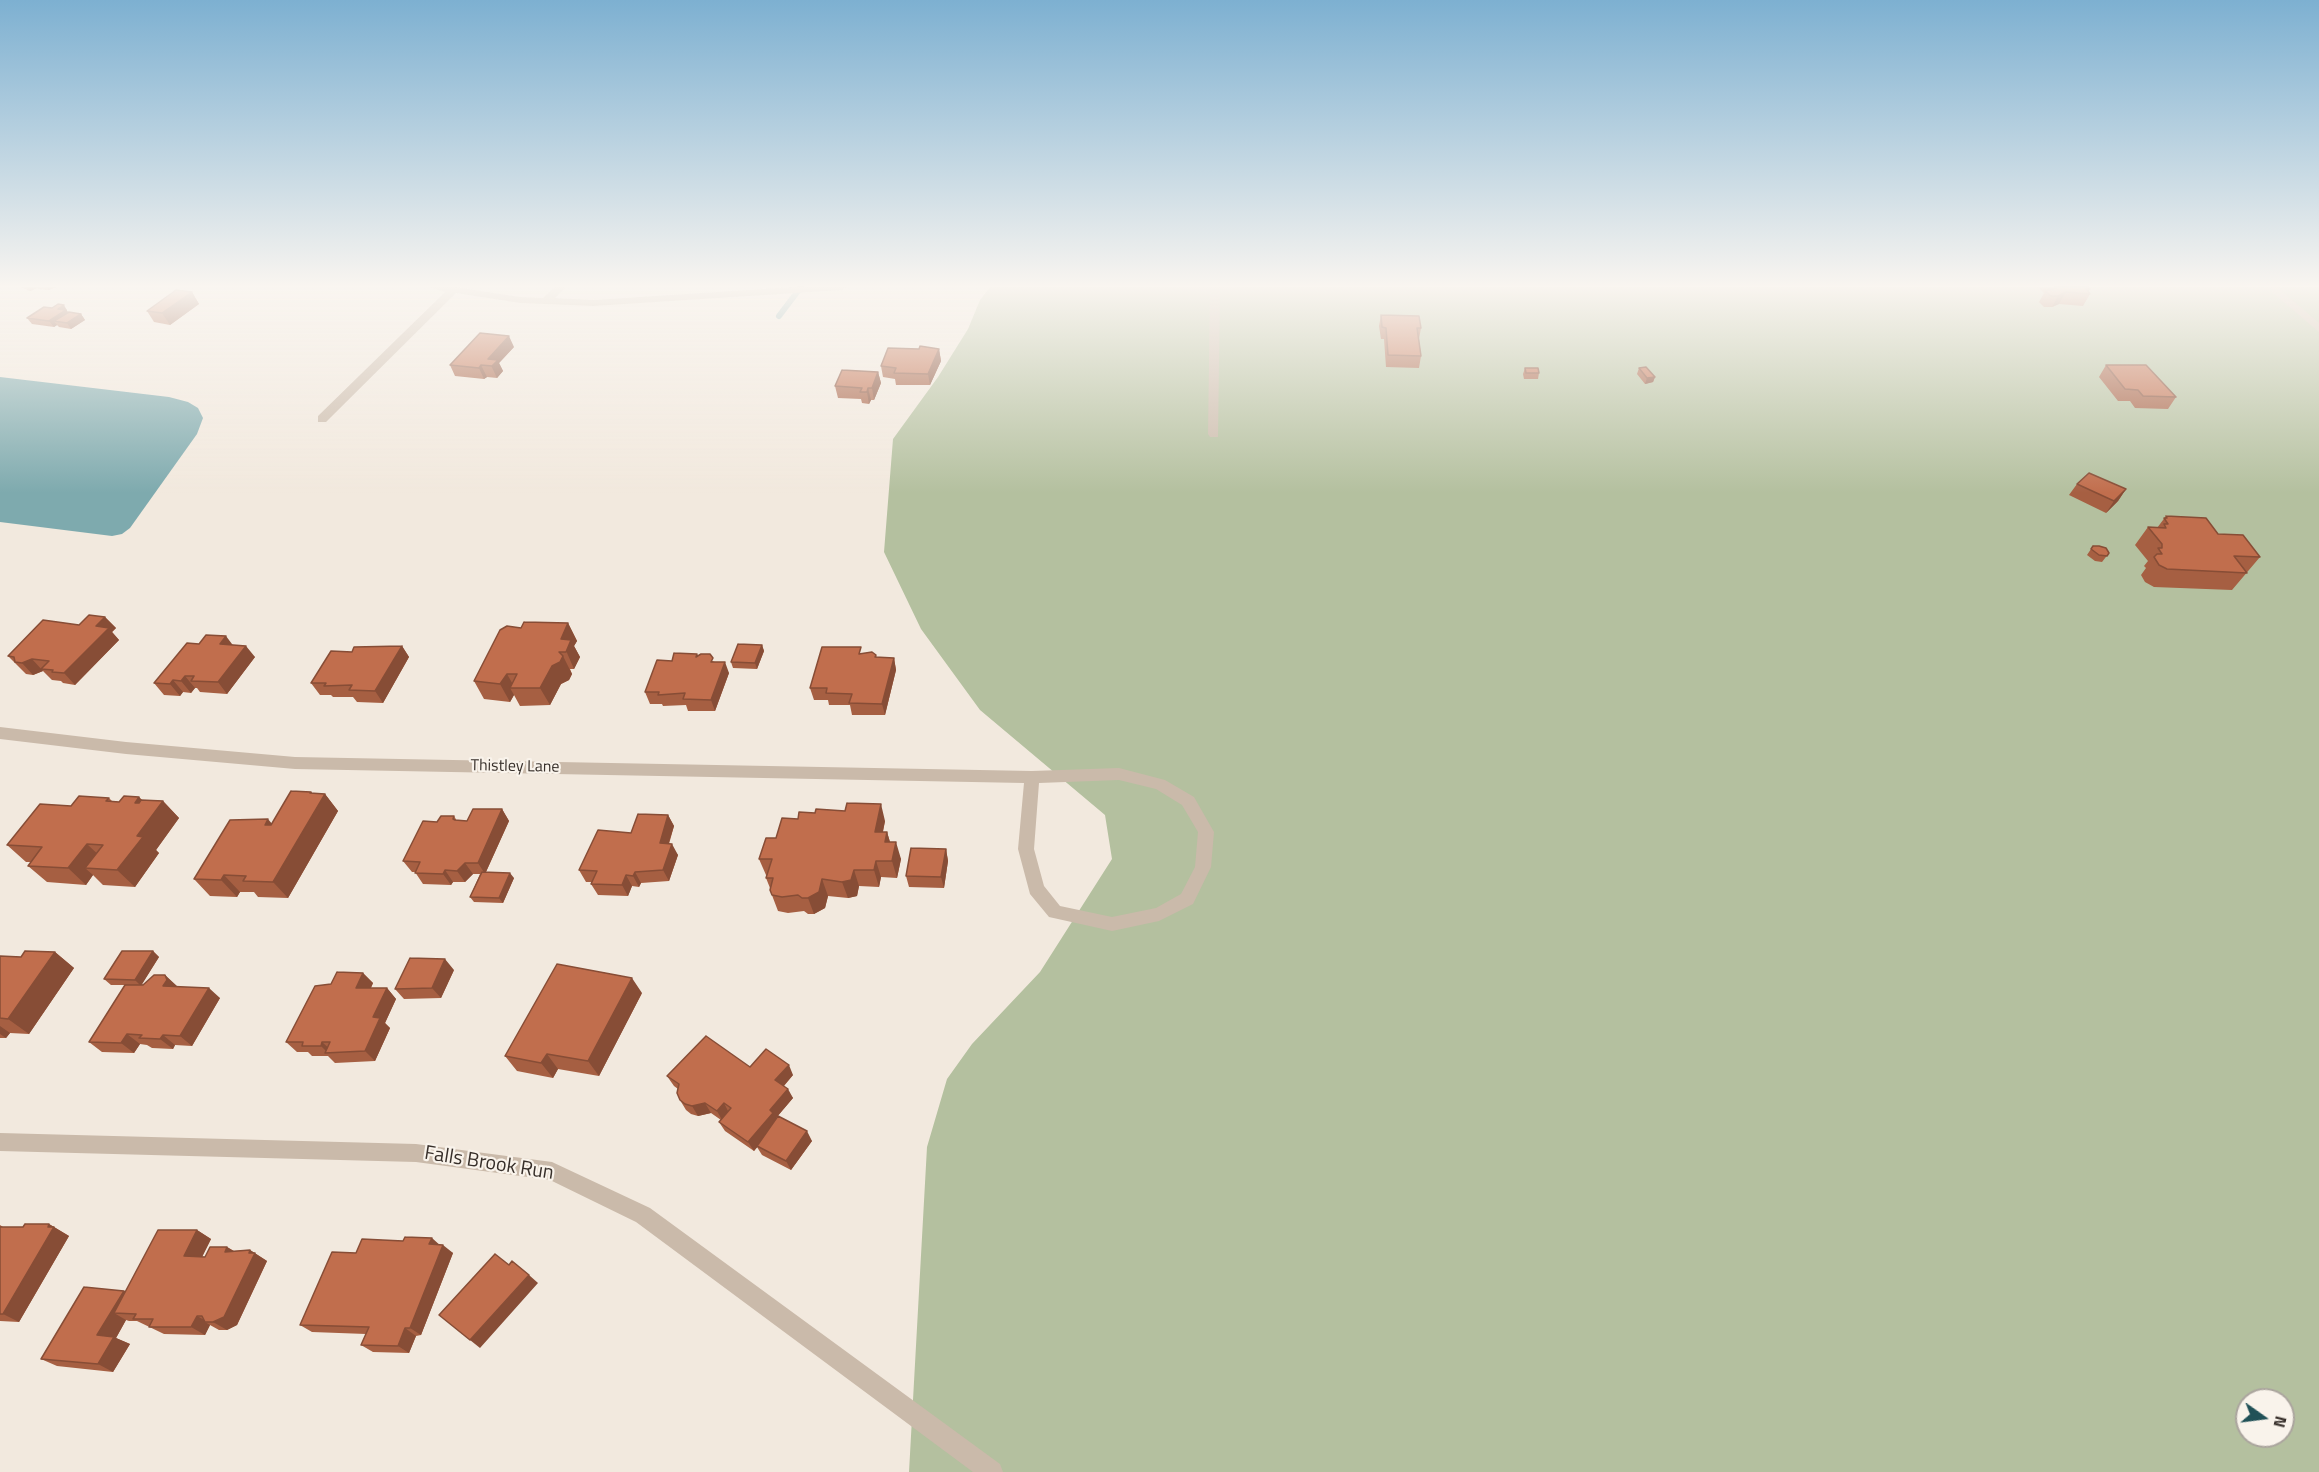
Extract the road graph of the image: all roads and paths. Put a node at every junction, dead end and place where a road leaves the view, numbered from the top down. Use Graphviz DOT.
graph roads {
  1 [pos="386,356"];
  2 [pos="1215,356"];
  3 [pos="322,419"];
  4 [pos="1214,434"];
  5 [pos="0,734"];
  6 [pos="1032,777"];
  7 [pos="0,1142"];
  8 [pos="992,1472"];
  1 -- 3 [label="street"];
  2 -- 4 [label="street"];
  5 -- 6 [label="street, Thistley Lane"];
  6 -- 6 [label="street, Thistley Lane"];
  7 -- 8 [label="street, Falls Brook Run"];
}
